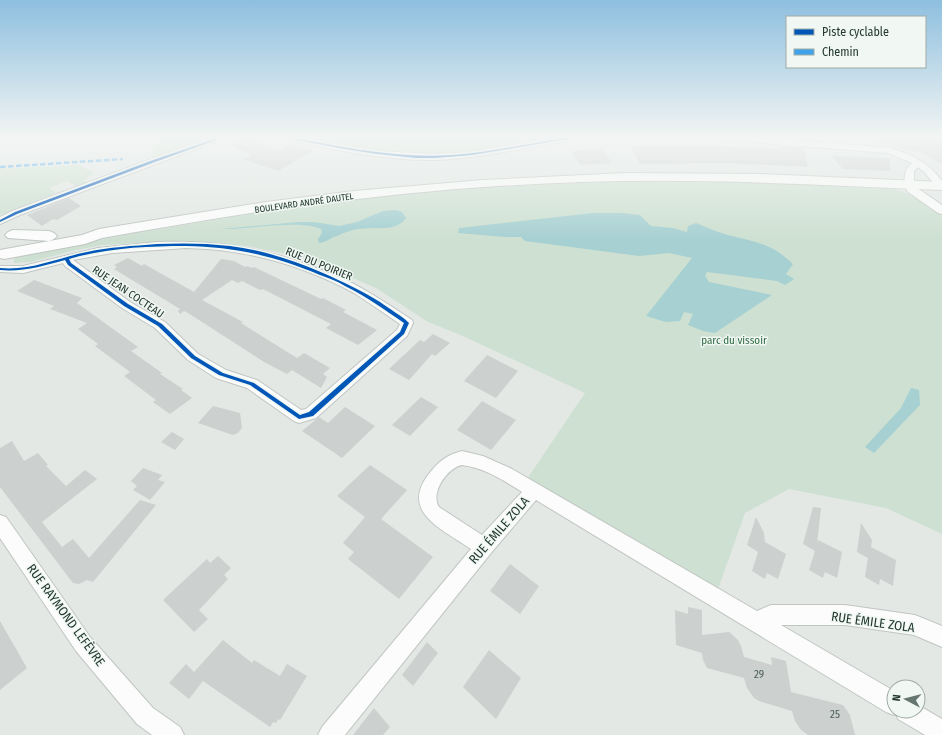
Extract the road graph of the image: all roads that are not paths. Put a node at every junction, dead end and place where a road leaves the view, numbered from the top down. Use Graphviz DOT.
graph roads {
  1 [pos="127,171"];
  2 [pos="909,171"];
  3 [pos="929,171"];
  4 [pos="909,184"];
  5 [pos="941,187"];
  6 [pos="942,210"];
  7 [pos="0,221"];
  8 [pos="6,233"];
  9 [pos="99,234"];
  10 [pos="2,255"];
  11 [pos="66,258"];
  12 [pos="0,269"];
  13 [pos="299,417"];
  14 [pos="534,490"];
  15 [pos="0,523"];
  16 [pos="484,548"];
  17 [pos="757,623"];
  18 [pos="942,637"];
  19 [pos="886,699"];
  20 [pos="920,719"];
  21 [pos="942,732"];
  22 [pos="172,735"];
  23 [pos="330,735"];
  1 -- 7 [label="street"];
  2 -- 4 [label="street"];
  3 -- 5 [label="street"];
  4 -- 5 [label="main road, BOULEVARD ANDRÉ DAUTEL"];
  4 -- 6 [label="street"];
  4 -- 9 [label="main road, BOULEVARD ANDRÉ DAUTEL"];
  8 -- 9 [label="main road, BOULEVARD ANDRÉ DAUTEL"];
  8 -- 10 [label="main road"];
  9 -- 10 [label="main road, BOULEVARD ANDRÉ DAUTEL"];
  11 -- 12 [label="street, RUE DU POIRIER"];
  11 -- 13 [label="street, RUE JEAN COCTEAU"];
  11 -- 13 [label="street, RUE DU POIRIER"];
  14 -- 16 [label="street, RUE ÉMILE ZOLA"];
  14 -- 16 [label="street"];
  14 -- 17 [label="street, RUE ÉMILE ZOLA"];
  15 -- 22 [label="street, RUE RAYMOND LEFÈVRE"];
  16 -- 23 [label="street, RUE ÉMILE ZOLA"];
  17 -- 18 [label="street, RUE ÉMILE ZOLA"];
  17 -- 19 [label="street, RUE ÉMILE ZOLA"];
  20 -- 21 [label="street"];
}
